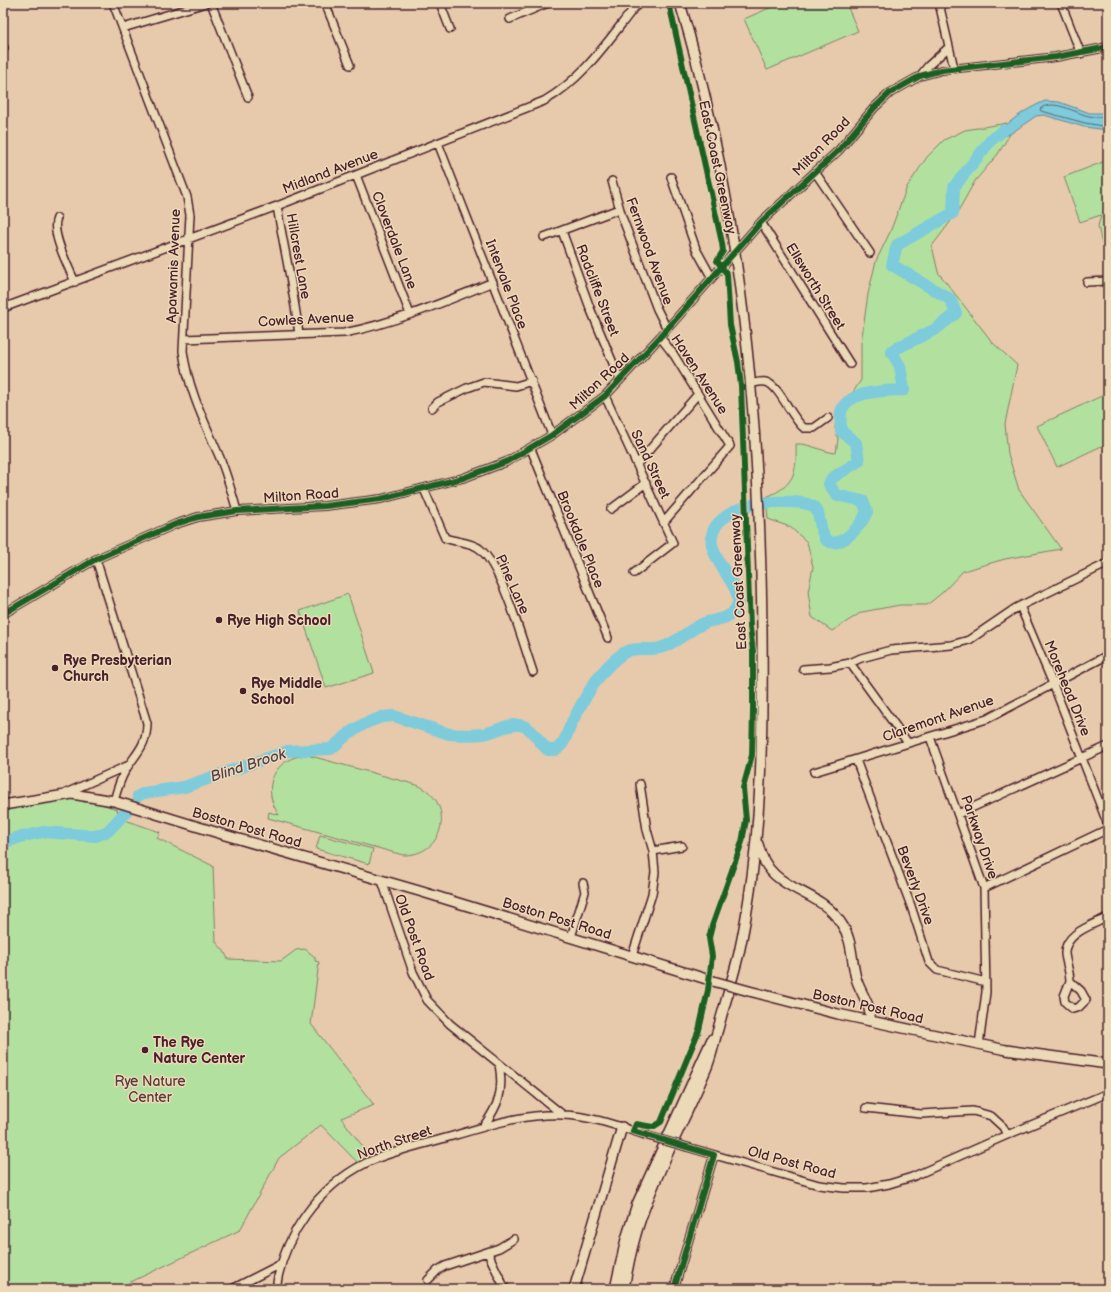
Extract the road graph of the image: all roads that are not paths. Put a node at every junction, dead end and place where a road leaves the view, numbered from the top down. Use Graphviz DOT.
graph roads {
  1 [pos="113,3"];
  2 [pos="206,3"];
  3 [pos="211,3"];
  4 [pos="325,3"];
  5 [pos="440,3"];
  6 [pos="548,3"];
  7 [pos="640,3"];
  8 [pos="680,3"];
  9 [pos="939,3"];
  10 [pos="1061,3"];
  11 [pos="635,5"];
  12 [pos="510,19"];
  13 [pos="123,28"];
  14 [pos="450,29"];
  15 [pos="949,47"];
  16 [pos="1108,47"];
  17 [pos="1081,54"];
  18 [pos="350,65"];
  19 [pos="954,68"];
  20 [pos="920,76"];
  21 [pos="248,97"];
  22 [pos="438,143"];
  23 [pos="815,172"];
  24 [pos="356,175"];
  25 [pos="672,177"];
  26 [pos="612,181"];
  27 [pos="277,206"];
  28 [pos="619,209"];
  29 [pos="58,218"];
  30 [pos="761,222"];
  31 [pos="562,231"];
  32 [pos="544,238"];
  33 [pos="189,239"];
  34 [pos="735,252"];
  35 [pos="870,253"];
  36 [pos="712,278"];
  37 [pos="1108,281"];
  38 [pos="75,282"];
  39 [pos="493,282"];
  40 [pos="1087,282"];
  41 [pos="3,308"];
  42 [pos="410,314"];
  43 [pos="667,329"];
  44 [pos="299,335"];
  45 [pos="660,337"];
  46 [pos="184,339"];
  47 [pos="850,364"];
  48 [pos="620,380"];
  49 [pos="532,381"];
  50 [pos="750,384"];
  51 [pos="698,394"];
  52 [pos="605,396"];
  53 [pos="432,408"];
  54 [pos="828,418"];
  55 [pos="552,436"];
  56 [pos="530,449"];
  57 [pos="636,464"];
  58 [pos="646,483"];
  59 [pos="424,489"];
  60 [pos="612,509"];
  61 [pos="237,511"];
  62 [pos="664,522"];
  63 [pos="96,559"];
  64 [pos="1108,563"];
  65 [pos="634,573"];
  66 [pos="1020,606"];
  67 [pos="3,614"];
  68 [pos="608,638"];
  69 [pos="1108,655"];
  70 [pos="850,663"];
  71 [pos="803,670"];
  72 [pos="533,672"];
  73 [pos="1053,684"];
  74 [pos="930,737"];
  75 [pos="908,742"];
  76 [pos="1108,746"];
  77 [pos="1083,758"];
  78 [pos="856,760"];
  79 [pos="130,765"];
  80 [pos="814,772"];
  81 [pos="640,784"];
  82 [pos="62,794"];
  83 [pos="114,801"];
  84 [pos="3,805"];
  85 [pos="958,814"];
  86 [pos="1108,825"];
  87 [pos="1108,829"];
  88 [pos="756,833"];
  89 [pos="682,846"];
  90 [pos="653,850"];
  91 [pos="382,881"];
  92 [pos="583,883"];
  93 [pos="984,888"];
  94 [pos="1108,917"];
  95 [pos="571,937"];
  96 [pos="632,956"];
  97 [pos="1070,981"];
  98 [pos="986,982"];
  99 [pos="870,1021"];
  100 [pos="718,1029"];
  101 [pos="979,1044"];
  102 [pos="500,1064"];
  103 [pos="1108,1064"];
  104 [pos="1108,1093"];
  105 [pos="866,1108"];
  106 [pos="563,1115"];
  107 [pos="483,1127"];
  108 [pos="622,1127"];
  109 [pos="1006,1134"];
  110 [pos="714,1155"];
  111 [pos="514,1239"];
  112 [pos="634,1240"];
  113 [pos="623,1250"];
  114 [pos="488,1252"];
  115 [pos="281,1264"];
  116 [pos="428,1280"];
  117 [pos="575,1287"];
  118 [pos="232,1289"];
  119 [pos="276,1289"];
  120 [pos="505,1289"];
  121 [pos="611,1289"];
  122 [pos="615,1289"];
  123 [pos="624,1289"];
  124 [pos="629,1289"];
  125 [pos="674,1289"];
  1 -- 13 [label="street, Apawamis Avenue"];
  2 -- 13 [label="street"];
  3 -- 21 [label="street"];
  4 -- 18 [label="street"];
  5 -- 14 [label="street"];
  6 -- 12 [label="street"];
  7 -- 11 [label="street, Midland Avenue"];
  8 -- 34 [label="main road"];
  9 -- 15 [label="street"];
  10 -- 17 [label="street"];
  11 -- 22 [label="street, Midland Avenue"];
  13 -- 33 [label="street, Apawamis Avenue"];
  15 -- 19 [label="street"];
  15 -- 20 [label="street"];
  16 -- 17 [label="street, Milton Road"];
  17 -- 19 [label="street, Milton Road"];
  19 -- 20 [label="street, Milton Road"];
  20 -- 23 [label="street, Milton Road"];
  22 -- 24 [label="street, Midland Avenue"];
  22 -- 39 [label="street, Intervale Place"];
  23 -- 30 [label="street, Milton Road"];
  23 -- 35 [label="street"];
  24 -- 27 [label="street, Midland Avenue"];
  24 -- 42 [label="street, Cloverdale Lane"];
  25 -- 36 [label="street"];
  26 -- 28 [label="street, Fernwood Avenue"];
  27 -- 33 [label="street, Midland Avenue"];
  27 -- 44 [label="street, Hillcrest Lane"];
  28 -- 31 [label="street"];
  28 -- 43 [label="street, Fernwood Avenue"];
  29 -- 38 [label="street"];
  30 -- 34 [label="street, Milton Road"];
  30 -- 47 [label="street, Ellsworth Street"];
  31 -- 32 [label="street"];
  31 -- 48 [label="street, Radcliffe Street"];
  33 -- 38 [label="street, Midland Avenue"];
  33 -- 46 [label="street, Apawamis Avenue"];
  34 -- 36 [label="street, Milton Road"];
  34 -- 50 [label="main road"];
  36 -- 43 [label="street, Milton Road"];
  37 -- 40 [label="street"];
  38 -- 41 [label="street, Midland Avenue"];
  39 -- 42 [label="street, Cowles Avenue"];
  39 -- 49 [label="street, Intervale Place"];
  42 -- 44 [label="street, Cowles Avenue"];
  43 -- 45 [label="street, Milton Road"];
  44 -- 46 [label="street, Cowles Avenue"];
  45 -- 48 [label="street, Milton Road"];
  45 -- 51 [label="street, Haven Avenue"];
  46 -- 61 [label="street, Apawamis Avenue"];
  48 -- 52 [label="street, Milton Road"];
  49 -- 53 [label="street"];
  49 -- 55 [label="street, Intervale Place"];
  50 -- 54 [label="street"];
  50 -- 88 [label="main road"];
  51 -- 57 [label="street"];
  51 -- 62 [label="street, Haven Avenue"];
  52 -- 55 [label="street, Milton Road"];
  52 -- 57 [label="street, Sand Street"];
  55 -- 56 [label="street, Milton Road"];
  56 -- 59 [label="street, Milton Road"];
  56 -- 68 [label="street, Brookdale Place"];
  57 -- 58 [label="street, Sand Street"];
  58 -- 60 [label="street"];
  58 -- 62 [label="street, Sand Street"];
  59 -- 61 [label="street, Milton Road"];
  59 -- 72 [label="street, Pine Lane"];
  61 -- 63 [label="street, Milton Road"];
  62 -- 65 [label="street, Sand Street"];
  63 -- 67 [label="street, Milton Road"];
  63 -- 79 [label="street"];
  64 -- 66 [label="street"];
  66 -- 70 [label="street"];
  66 -- 73 [label="street, Morehead Drive"];
  69 -- 73 [label="street, Claremont Avenue"];
  70 -- 71 [label="street"];
  70 -- 75 [label="street"];
  73 -- 74 [label="street, Claremont Avenue"];
  73 -- 77 [label="street, Morehead Drive"];
  74 -- 75 [label="street, Claremont Avenue"];
  74 -- 85 [label="street, Parkway Drive"];
  75 -- 78 [label="street, Claremont Avenue"];
  76 -- 77 [label="street"];
  77 -- 85 [label="street"];
  77 -- 86 [label="street, Morehead Drive"];
  78 -- 80 [label="street, Claremont Avenue"];
  78 -- 98 [label="street, Beverly Drive"];
  79 -- 82 [label="street"];
  79 -- 83 [label="street"];
  81 -- 90 [label="street"];
  82 -- 83 [label="main road, Boston Post Road"];
  82 -- 84 [label="main road, Boston Post Road"];
  83 -- 91 [label="main road, Boston Post Road"];
  85 -- 93 [label="street, Parkway Drive"];
  87 -- 93 [label="street"];
  88 -- 99 [label="main road"];
  88 -- 100 [label="main road"];
  89 -- 90 [label="street"];
  90 -- 96 [label="street"];
  91 -- 95 [label="main road, Boston Post Road"];
  91 -- 102 [label="street, Old Post Road"];
  92 -- 95 [label="street"];
  93 -- 98 [label="street, Parkway Drive"];
  94 -- 97 [label="street"];
  95 -- 96 [label="main road, Boston Post Road"];
  96 -- 99 [label="main road, Boston Post Road, bridge"];
  98 -- 101 [label="street, Parkway Drive"];
  99 -- 101 [label="main road, Boston Post Road"];
  100 -- 112 [label="main road"];
  100 -- 113 [label="main road"];
  101 -- 103 [label="main road, Boston Post Road"];
  102 -- 106 [label="street, Old Post Road"];
  102 -- 107 [label="street"];
  104 -- 109 [label="street, Old Post Road"];
  105 -- 109 [label="street"];
  106 -- 107 [label="street, North Street"];
  106 -- 108 [label="street, Old Post Road"];
  107 -- 115 [label="street, North Street"];
  108 -- 110 [label="street, Old Post Road, bridge"];
  108 -- 117 [label="main road"];
  109 -- 110 [label="street, Old Post Road"];
  110 -- 125 [label="street"];
  111 -- 114 [label="street"];
  112 -- 123 [label="main road"];
  112 -- 124 [label="main road"];
  113 -- 121 [label="main road"];
  113 -- 122 [label="main road"];
  114 -- 116 [label="street"];
  114 -- 120 [label="street"];
  115 -- 118 [label="street"];
  115 -- 119 [label="street, North Street"];
}
